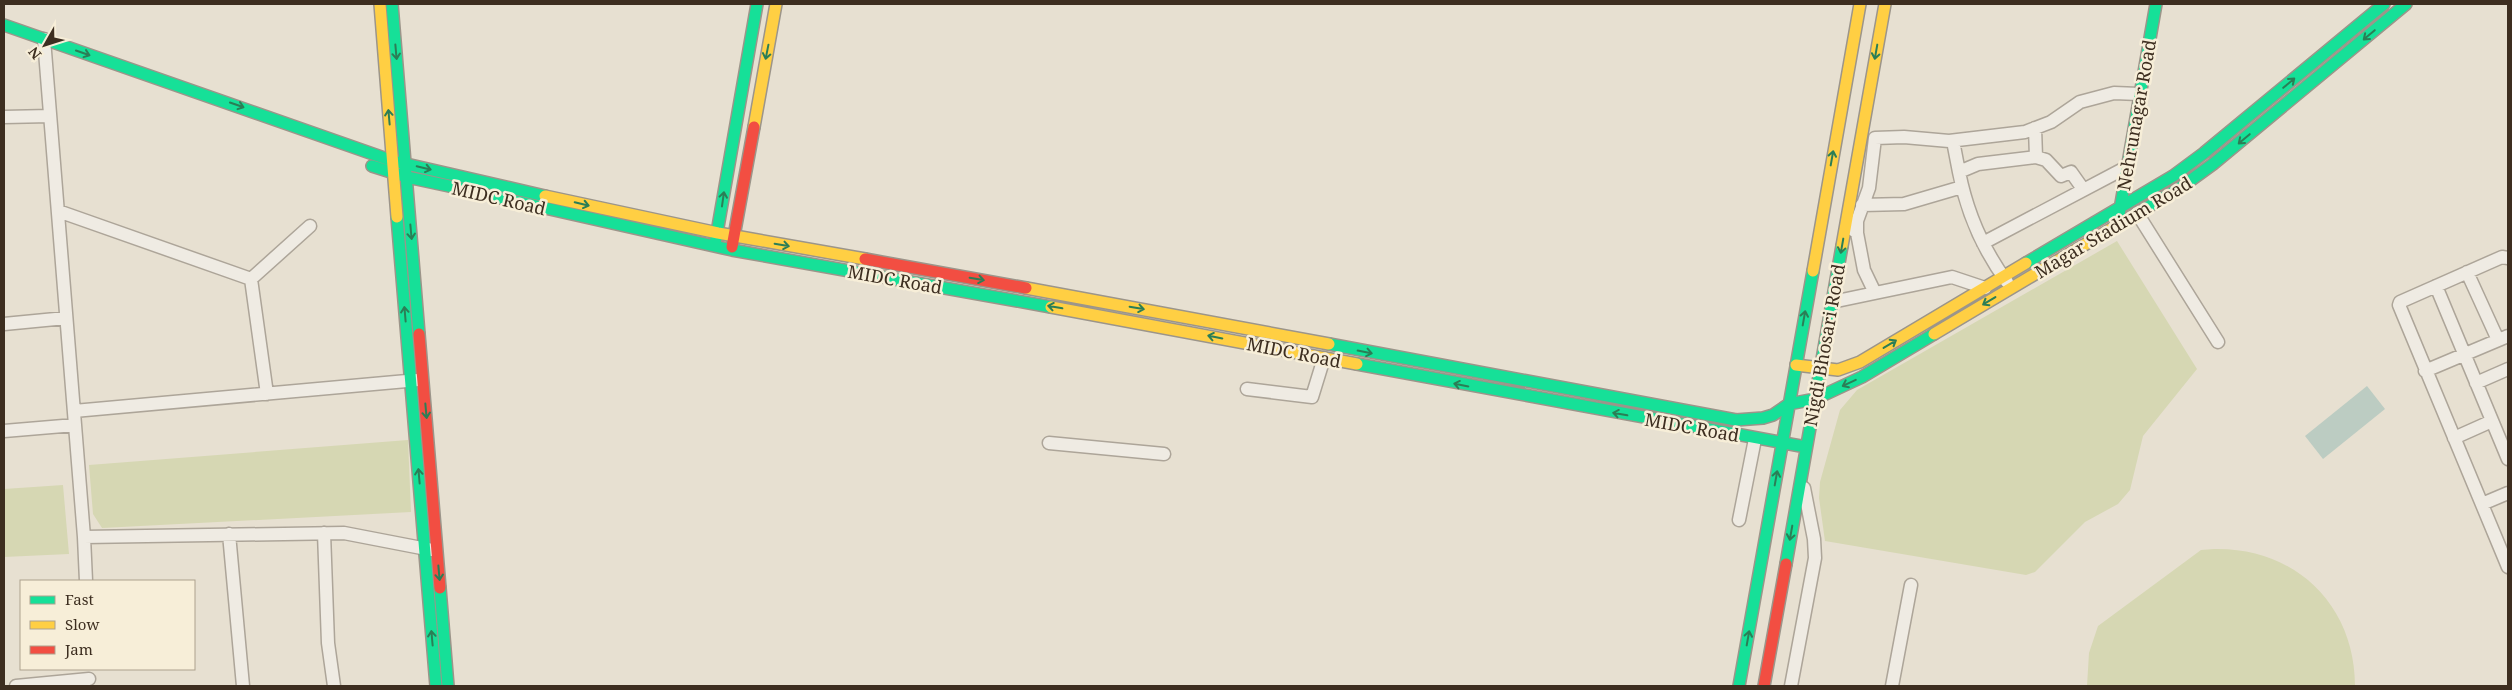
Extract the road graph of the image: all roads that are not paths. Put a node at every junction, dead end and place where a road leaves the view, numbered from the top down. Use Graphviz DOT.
graph roads {
  1 [pos="380,4"];
  2 [pos="392,4"];
  3 [pos="757,4"];
  4 [pos="776,4"];
  5 [pos="1860,4"];
  6 [pos="1884,4"];
  7 [pos="2156,4"];
  8 [pos="2384,4"];
  9 [pos="2406,4"];
  10 [pos="4,26"];
  11 [pos="4,37"];
  12 [pos="44,45"];
  13 [pos="2139,94"];
  14 [pos="50,116"];
  15 [pos="4,118"];
  16 [pos="2035,128"];
  17 [pos="1954,141"];
  18 [pos="2036,157"];
  19 [pos="393,161"];
  20 [pos="406,164"];
  21 [pos="2127,167"];
  22 [pos="1958,172"];
  23 [pos="394,174"];
  24 [pos="407,177"];
  25 [pos="471,185"];
  26 [pos="1962,187"];
  27 [pos="2083,188"];
  28 [pos="1862,205"];
  29 [pos="2120,207"];
  30 [pos="58,211"];
  31 [pos="2137,214"];
  32 [pos="1846,224"];
  33 [pos="2117,225"];
  34 [pos="310,226"];
  35 [pos="718,233"];
  36 [pos="1857,233"];
  37 [pos="734,236"];
  38 [pos="1982,243"];
  39 [pos="714,247"];
  40 [pos="732,250"];
  41 [pos="2508,258"];
  42 [pos="2468,272"];
  43 [pos="2004,277"];
  44 [pos="251,279"];
  45 [pos="2436,286"];
  46 [pos="1985,288"];
  47 [pos="2012,288"];
  48 [pos="1875,293"];
  49 [pos="1832,302"];
  50 [pos="66,318"];
  51 [pos="4,324"];
  52 [pos="1238,327"];
  53 [pos="2503,338"];
  54 [pos="1235,341"];
  55 [pos="2218,342"];
  56 [pos="2464,354"];
  57 [pos="1324,358"];
  58 [pos="1796,365"];
  59 [pos="1820,369"];
  60 [pos="2508,369"];
  61 [pos="2425,371"];
  62 [pos="417,381"];
  63 [pos="2476,383"];
  64 [pos="1248,389"];
  65 [pos="267,394"];
  66 [pos="1815,399"];
  67 [pos="1790,404"];
  68 [pos="74,411"];
  69 [pos="2492,420"];
  70 [pos="75,425"];
  71 [pos="4,431"];
  72 [pos="2454,438"];
  73 [pos="1754,439"];
  74 [pos="1049,443"];
  75 [pos="1782,443"];
  76 [pos="1806,447"];
  77 [pos="2507,453"];
  78 [pos="1164,454"];
  79 [pos="1801,476"];
  80 [pos="2508,494"];
  81 [pos="2482,504"];
  82 [pos="1739,520"];
  83 [pos="324,533"];
  84 [pos="229,534"];
  85 [pos="84,537"];
  86 [pos="431,549"];
  87 [pos="2508,567"];
  88 [pos="86,580"];
  89 [pos="1911,585"];
  90 [pos="89,678"];
  91 [pos="16,686"];
  92 [pos="243,686"];
  93 [pos="334,686"];
  94 [pos="436,686"];
  95 [pos="448,686"];
  96 [pos="1739,686"];
  97 [pos="1764,686"];
  98 [pos="1791,686"];
  99 [pos="1892,686"];
  19 -- 1 [label="main road, one-way"];
  2 -- 20 [label="main road, one-way"];
  35 -- 3 [label="main road, one-way"];
  4 -- 37 [label="main road, one-way"];
  58 -- 5 [label="main road, Nigdi Bhosari Road, one-way"];
  6 -- 32 [label="main road, Nigdi Bhosari Road, one-way"];
  7 -- 13 [label="main road, Nehrunagar Road"];
  29 -- 8 [label="main road, Magar Stadium Road, one-way"];
  9 -- 31 [label="main road, Magar Stadium Road, one-way"];
  10 -- 12 [label="main road, MIDC Road"];
  11 -- 12 [label="main road, MIDC Road"];
  12 -- 14 [label="street"];
  12 -- 19 [label="main road, MIDC Road, one-way"];
  12 -- 23 [label="main road, MIDC Road"];
  13 -- 16 [label="street"];
  13 -- 21 [label="main road, Nehrunagar Road"];
  14 -- 15 [label="street"];
  14 -- 30 [label="street"];
  16 -- 17 [label="street"];
  16 -- 18 [label="street"];
  17 -- 22 [label="street"];
  17 -- 28 [label="street"];
  18 -- 22 [label="street"];
  18 -- 27 [label="street"];
  19 -- 20 [label="main road, MIDC Road"];
  19 -- 23 [label="main road"];
  20 -- 24 [label="main road"];
  20 -- 25 [label="main road, MIDC Road, one-way"];
  21 -- 27 [label="street"];
  21 -- 29 [label="main road, Nehrunagar Road"];
  22 -- 26 [label="street"];
  23 -- 24 [label="main road, MIDC Road"];
  62 -- 23 [label="main road, one-way"];
  24 -- 25 [label="main road, MIDC Road"];
  24 -- 62 [label="main road, one-way"];
  25 -- 35 [label="main road, MIDC Road, one-way"];
  25 -- 39 [label="main road, MIDC Road"];
  26 -- 28 [label="street"];
  26 -- 38 [label="street"];
  27 -- 38 [label="street"];
  28 -- 36 [label="street"];
  29 -- 33 [label="main road, Nehrunagar Road"];
  29 -- 43 [label="main road, Magar Stadium Road"];
  30 -- 44 [label="street"];
  30 -- 50 [label="street"];
  31 -- 33 [label="main road, Magar Stadium Road"];
  31 -- 55 [label="street"];
  32 -- 36 [label="street"];
  32 -- 49 [label="main road, Nigdi Bhosari Road, one-way"];
  33 -- 47 [label="main road, Magar Stadium Road"];
  34 -- 44 [label="street"];
  35 -- 37 [label="main road, MIDC Road"];
  35 -- 39 [label="main road"];
  36 -- 48 [label="street"];
  37 -- 40 [label="main road"];
  37 -- 52 [label="main road, MIDC Road, one-way"];
  38 -- 43 [label="street"];
  39 -- 40 [label="main road, MIDC Road"];
  54 -- 40 [label="main road, MIDC Road, one-way"];
  41 -- 42 [label="street"];
  42 -- 45 [label="street"];
  42 -- 53 [label="street"];
  43 -- 46 [label="main road, Magar Stadium Road"];
  43 -- 47 [label="street"];
  44 -- 65 [label="street"];
  45 -- 56 [label="street"];
  45 -- 61 [label="street"];
  46 -- 48 [label="street"];
  59 -- 46 [label="main road, Magar Stadium Road, one-way"];
  47 -- 66 [label="main road, Magar Stadium Road, one-way"];
  48 -- 49 [label="street"];
  49 -- 59 [label="main road, Nigdi Bhosari Road"];
  50 -- 51 [label="street"];
  50 -- 68 [label="street"];
  52 -- 54 [label="main road"];
  52 -- 67 [label="main road, Magar Stadium Road, one-way"];
  53 -- 56 [label="street"];
  54 -- 57 [label="main road, MIDC Road"];
  56 -- 61 [label="street"];
  56 -- 63 [label="street"];
  57 -- 64 [label="street"];
  73 -- 57 [label="main road, MIDC Road, one-way"];
  58 -- 59 [label="main road, Magar Stadium Road"];
  58 -- 67 [label="main road, Nigdi Bhosari Road"];
  59 -- 66 [label="main road, Nigdi Bhosari Road"];
  60 -- 63 [label="street"];
  61 -- 72 [label="street"];
  62 -- 65 [label="street"];
  62 -- 86 [label="main road"];
  63 -- 69 [label="street"];
  65 -- 68 [label="street"];
  66 -- 67 [label="main road, Magar Stadium Road"];
  66 -- 76 [label="main road, Nigdi Bhosari Road"];
  67 -- 75 [label="main road, Nigdi Bhosari Road"];
  68 -- 70 [label="street"];
  69 -- 72 [label="street"];
  69 -- 77 [label="street"];
  70 -- 71 [label="street"];
  70 -- 85 [label="street"];
  72 -- 81 [label="street"];
  73 -- 75 [label="main road, MIDC Road"];
  73 -- 82 [label="street"];
  74 -- 78 [label="street"];
  75 -- 76 [label="main road, MIDC Road"];
  96 -- 75 [label="main road, Nigdi Bhosari Road, one-way"];
  76 -- 79 [label="main road, Nigdi Bhosari Road"];
  79 -- 97 [label="main road, Nigdi Bhosari Road, one-way"];
  79 -- 98 [label="street"];
  80 -- 81 [label="street"];
  81 -- 87 [label="street"];
  83 -- 84 [label="street"];
  83 -- 86 [label="street"];
  83 -- 93 [label="street"];
  84 -- 85 [label="street"];
  84 -- 92 [label="street"];
  85 -- 88 [label="street"];
  94 -- 86 [label="main road, one-way"];
  86 -- 95 [label="main road, one-way"];
  89 -- 99 [label="street"];
  90 -- 91 [label="street"];
}
